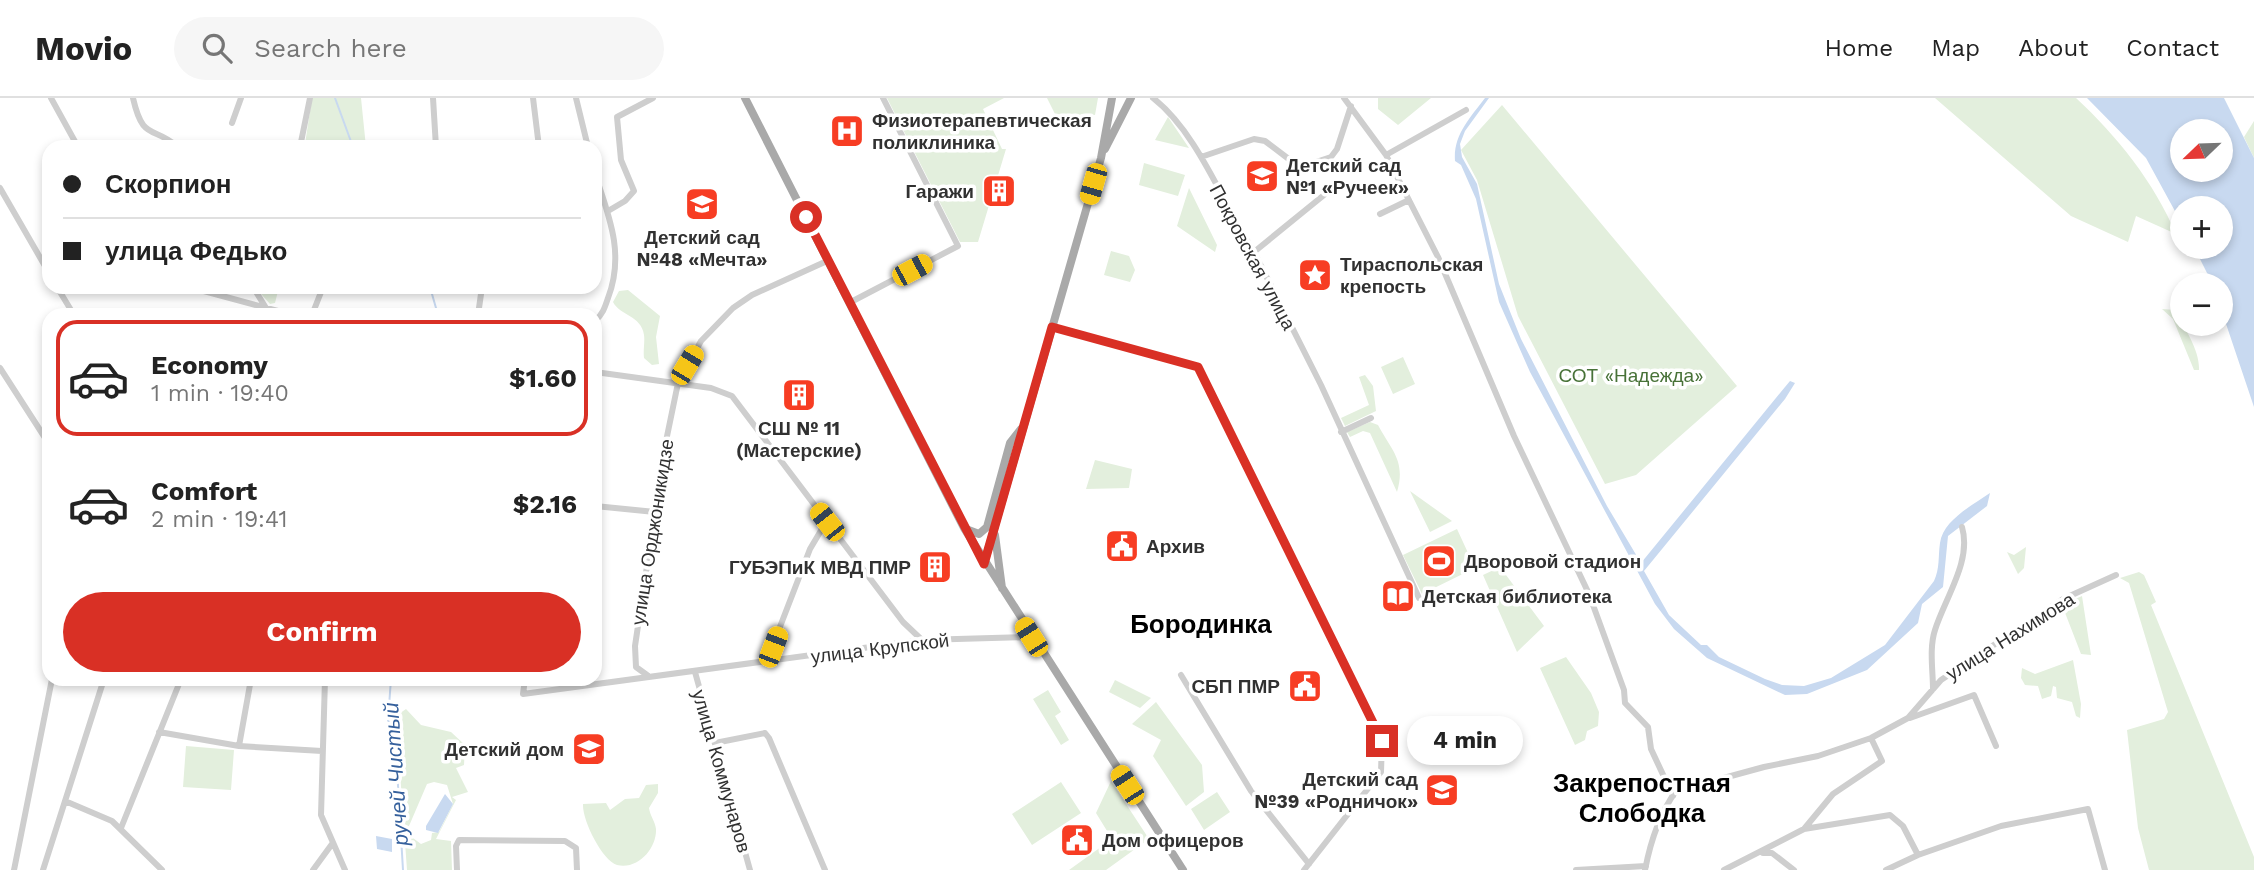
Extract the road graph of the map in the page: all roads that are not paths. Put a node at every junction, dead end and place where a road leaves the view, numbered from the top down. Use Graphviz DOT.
graph roads {
  1 [pos="51,98"];
  2 [pos="133,98"];
  3 [pos="241,98"];
  4 [pos="310,98"];
  5 [pos="433,98"];
  6 [pos="533,98"];
  7 [pos="576,98"];
  8 [pos="653,98"];
  9 [pos="745,98"];
  10 [pos="883,98"];
  11 [pos="1131,98"];
  12 [pos="1153,98"];
  13 [pos="1344,98"];
  14 [pos="1112,102"];
  15 [pos="1351,107"];
  16 [pos="1125,110"];
  17 [pos="1466,110"];
  18 [pos="232,123"];
  19 [pos="75,140"];
  20 [pos="165,140"];
  21 [pos="301,140"];
  22 [pos="436,140"];
  23 [pos="538,140"];
  24 [pos="586,140"];
  25 [pos="1386,156"];
  26 [pos="1201,157"];
  27 [pos="1101,158"];
  28 [pos="0,188"];
  29 [pos="602,194"];
  30 [pos="1324,195"];
  31 [pos="1409,200"];
  32 [pos="608,211"];
  33 [pos="1380,214"];
  34 [pos="1254,252"];
  35 [pos="42,260"];
  36 [pos="827,261"];
  37 [pos="215,294"];
  38 [pos="257,294"];
  39 [pos="849,303"];
  40 [pos="266,308"];
  41 [pos="602,313"];
  42 [pos="1052,327"];
  43 [pos="0,368"];
  44 [pos="602,373"];
  45 [pos="678,383"];
  46 [pos="1371,418"];
  47 [pos="1023,427"];
  48 [pos="1339,429"];
  49 [pos="42,433"];
  50 [pos="602,507"];
  51 [pos="655,512"];
  52 [pos="827,522"];
  53 [pos="1962,527"];
  54 [pos="964,528"];
  55 [pos="994,529"];
  56 [pos="984,564"];
  57 [pos="2116,575"];
  58 [pos="1004,595"];
  59 [pos="1419,598"];
  60 [pos="1031,637"];
  61 [pos="922,640"];
  62 [pos="766,663"];
  63 [pos="695,673"];
  64 [pos="647,675"];
  65 [pos="1181,675"];
  66 [pos="602,685"];
  67 [pos="51,686"];
  68 [pos="102,686"];
  69 [pos="178,686"];
  70 [pos="250,686"];
  71 [pos="324,686"];
  72 [pos="524,686"];
  73 [pos="594,686"];
  74 [pos="1933,691"];
  75 [pos="1908,718"];
  76 [pos="159,732"];
  77 [pos="1871,738"];
  78 [pos="715,743"];
  79 [pos="239,746"];
  80 [pos="1996,746"];
  81 [pos="322,751"];
  82 [pos="1673,796"];
  83 [pos="65,801"];
  84 [pos="121,828"];
  85 [pos="1804,829"];
  86 [pos="331,844"];
  87 [pos="1761,853"];
  88 [pos="1918,855"];
  89 [pos="1309,864"];
  90 [pos="1646,868"];
  91 [pos="14,870"];
  92 [pos="44,870"];
  93 [pos="162,870"];
  94 [pos="313,870"];
  95 [pos="345,870"];
  96 [pos="457,870"];
  97 [pos="577,870"];
  98 [pos="750,870"];
  99 [pos="825,870"];
  100 [pos="1183,870"];
  101 [pos="1304,870"];
  102 [pos="1576,870"];
  103 [pos="1724,870"];
  104 [pos="1794,870"];
  105 [pos="1886,870"];
  106 [pos="2105,870"];
  1 -- 19 [label="street"];
  2 -- 20 [label="street"];
  3 -- 18 [label="street"];
  4 -- 21 [label="street"];
  5 -- 22 [label="street"];
  6 -- 23 [label="street"];
  7 -- 24 [label="street"];
  8 -- 32 [label="street"];
  9 -- 36 [label="main road"];
  10 -- 39 [label="street"];
  11 -- 16 [label="main road"];
  12 -- 26 [label="street, Покровская улица"];
  13 -- 15 [label="street"];
  14 -- 16 [label="main road"];
  14 -- 27 [label="main road"];
  15 -- 25 [label="street"];
  15 -- 26 [label="street"];
  16 -- 27 [label="main road"];
  17 -- 25 [label="street"];
  25 -- 31 [label="street"];
  26 -- 34 [label="street, Покровская улица"];
  27 -- 42 [label="main road"];
  28 -- 35 [label="street"];
  29 -- 32 [label="street"];
  30 -- 34 [label="street"];
  31 -- 33 [label="street"];
  31 -- 82 [label="street"];
  32 -- 41 [label="street"];
  34 -- 48 [label="street, Покровская улица"];
  36 -- 39 [label="main road"];
  36 -- 45 [label="street, улица Орджоникидзе"];
  37 -- 40 [label="street"];
  38 -- 40 [label="street"];
  39 -- 54 [label="main road"];
  42 -- 47 [label="main road"];
  42 -- 89 [label="street"];
  43 -- 49 [label="street"];
  44 -- 45 [label="street"];
  45 -- 51 [label="street, улица Орджоникидзе"];
  45 -- 52 [label="street"];
  46 -- 48 [label="street"];
  47 -- 54 [label="main road"];
  47 -- 55 [label="main road"];
  48 -- 59 [label="street, Покровская улица"];
  50 -- 51 [label="street"];
  51 -- 64 [label="street, улица Орджоникидзе"];
  52 -- 61 [label="street"];
  52 -- 62 [label="street"];
  53 -- 74 [label="street"];
  54 -- 56 [label="main road"];
  55 -- 56 [label="main road"];
  55 -- 58 [label="main road"];
  56 -- 58 [label="main road"];
  57 -- 74 [label="street, улица Нахимова"];
  58 -- 60 [label="main road"];
  60 -- 61 [label="street, улица Крупской"];
  60 -- 100 [label="main road"];
  61 -- 62 [label="street, улица Крупской"];
  62 -- 63 [label="street, улица Крупской"];
  63 -- 64 [label="street, улица Крупской"];
  63 -- 78 [label="street, улица Коммунаров"];
  64 -- 66 [label="street, улица Крупской"];
  65 -- 89 [label="street"];
  67 -- 91 [label="street"];
  68 -- 83 [label="street"];
  69 -- 76 [label="street"];
  70 -- 79 [label="street"];
  71 -- 81 [label="street"];
  72 -- 73 [label="street, улица Крупской"];
  74 -- 75 [label="street, улица Нахимова"];
  75 -- 77 [label="street, улица Нахимова"];
  75 -- 80 [label="street"];
  76 -- 79 [label="street"];
  76 -- 84 [label="street"];
  77 -- 82 [label="street, улица Нахимова"];
  77 -- 85 [label="street"];
  78 -- 98 [label="street, улица Коммунаров"];
  78 -- 99 [label="street"];
  79 -- 81 [label="street"];
  81 -- 86 [label="street"];
  82 -- 90 [label="street"];
  83 -- 84 [label="street"];
  83 -- 92 [label="street"];
  84 -- 93 [label="street"];
  85 -- 87 [label="street"];
  85 -- 88 [label="street"];
  86 -- 94 [label="street"];
  86 -- 95 [label="street"];
  87 -- 103 [label="street"];
  87 -- 104 [label="street"];
  88 -- 105 [label="street"];
  88 -- 106 [label="street"];
  89 -- 101 [label="street"];
  90 -- 102 [label="street"];
  96 -- 97 [label="street"];
}
